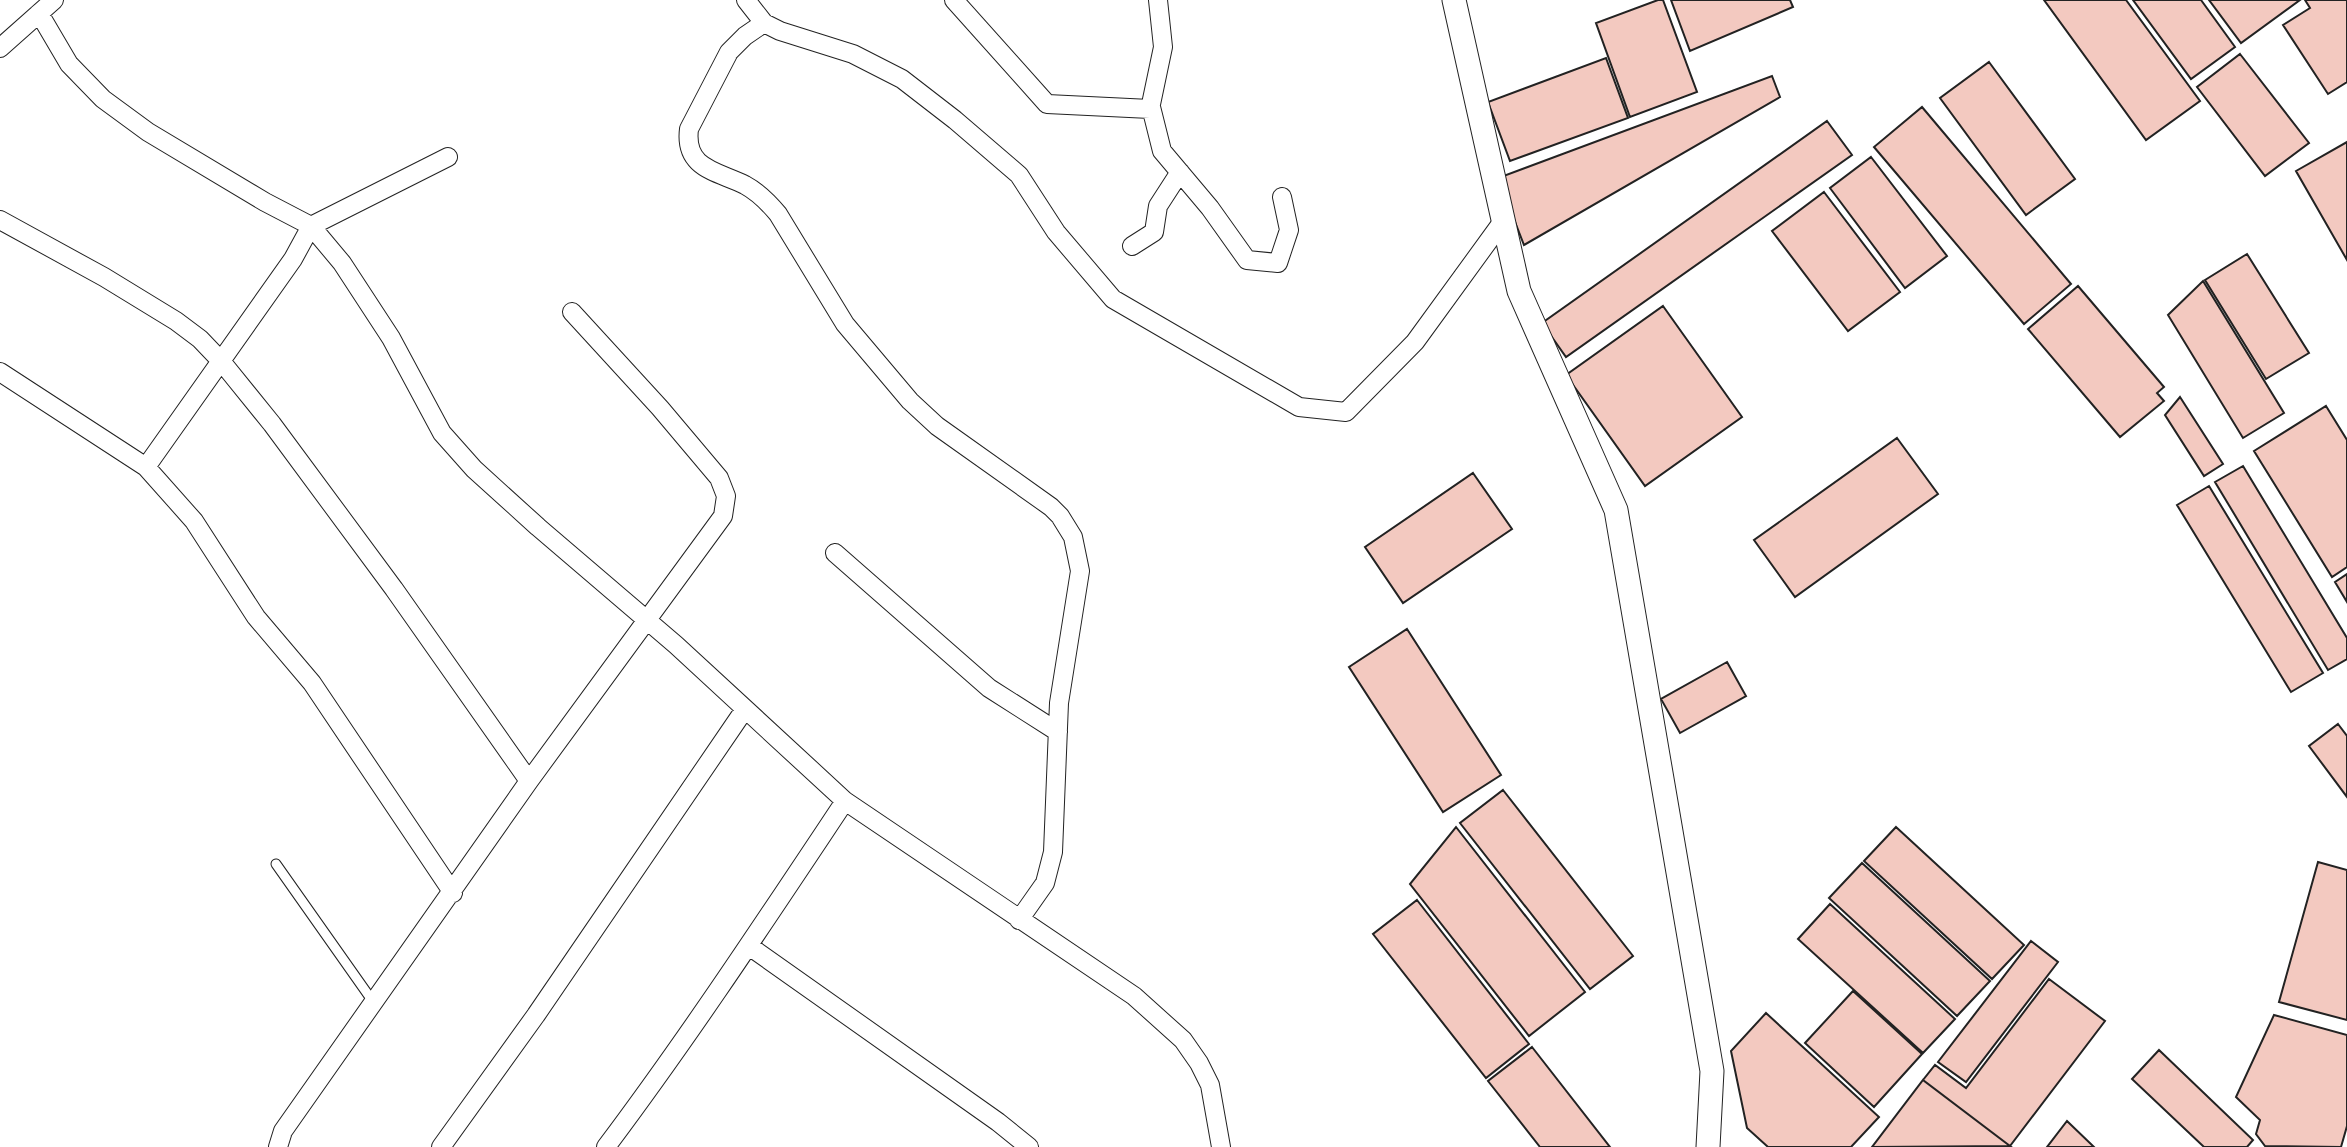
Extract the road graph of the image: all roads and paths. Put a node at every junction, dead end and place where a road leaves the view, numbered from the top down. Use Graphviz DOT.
graph roads {
  1 [pos="54,0"];
  2 [pos="746,0"];
  3 [pos="954,0"];
  4 [pos="1158,0"];
  5 [pos="1454,0"];
  6 [pos="39,13"];
  7 [pos="764,23"];
  8 [pos="0,48"];
  9 [pos="1151,107"];
  10 [pos="448,157"];
  11 [pos="1180,173"];
  12 [pos="1282,197"];
  13 [pos="0,220"];
  14 [pos="1503,221"];
  15 [pos="311,226"];
  16 [pos="1132,246"];
  17 [pos="572,312"];
  18 [pos="221,361"];
  19 [pos="0,372"];
  20 [pos="146,467"];
  21 [pos="835,554"];
  22 [pos="647,619"];
  23 [pos="745,709"];
  24 [pos="1058,732"];
  25 [pos="529,781"];
  26 [pos="845,801"];
  27 [pos="276,864"];
  28 [pos="453,893"];
  29 [pos="1019,920"];
  30 [pos="748,946"];
  31 [pos="374,1003"];
  32 [pos="278,1147"];
  33 [pos="441,1147"];
  34 [pos="606,1147"];
  35 [pos="1029,1147"];
  36 [pos="1221,1147"];
  37 [pos="1708,1147"];
  1 -- 6 [label="street"];
  2 -- 7 [label="street"];
  3 -- 9 [label="street"];
  4 -- 9 [label="street"];
  5 -- 14 [label="street"];
  6 -- 8 [label="street"];
  6 -- 15 [label="street"];
  7 -- 14 [label="street"];
  7 -- 24 [label="street"];
  9 -- 11 [label="street"];
  10 -- 15 [label="street"];
  11 -- 12 [label="street"];
  11 -- 16 [label="street"];
  13 -- 18 [label="street"];
  14 -- 37 [label="street"];
  15 -- 18 [label="street"];
  15 -- 22 [label="street"];
  17 -- 22 [label="street"];
  18 -- 20 [label="street"];
  18 -- 25 [label="street"];
  19 -- 20 [label="street"];
  20 -- 28 [label="street"];
  21 -- 24 [label="street"];
  22 -- 23 [label="street"];
  22 -- 25 [label="street"];
  23 -- 26 [label="street"];
  23 -- 33 [label="street"];
  24 -- 29 [label="street"];
  25 -- 28 [label="street"];
  26 -- 29 [label="street"];
  26 -- 30 [label="street"];
  27 -- 31 [label="lane"];
  28 -- 31 [label="street"];
  29 -- 36 [label="street"];
  30 -- 34 [label="street"];
  30 -- 35 [label="street"];
  31 -- 32 [label="street"];
}
